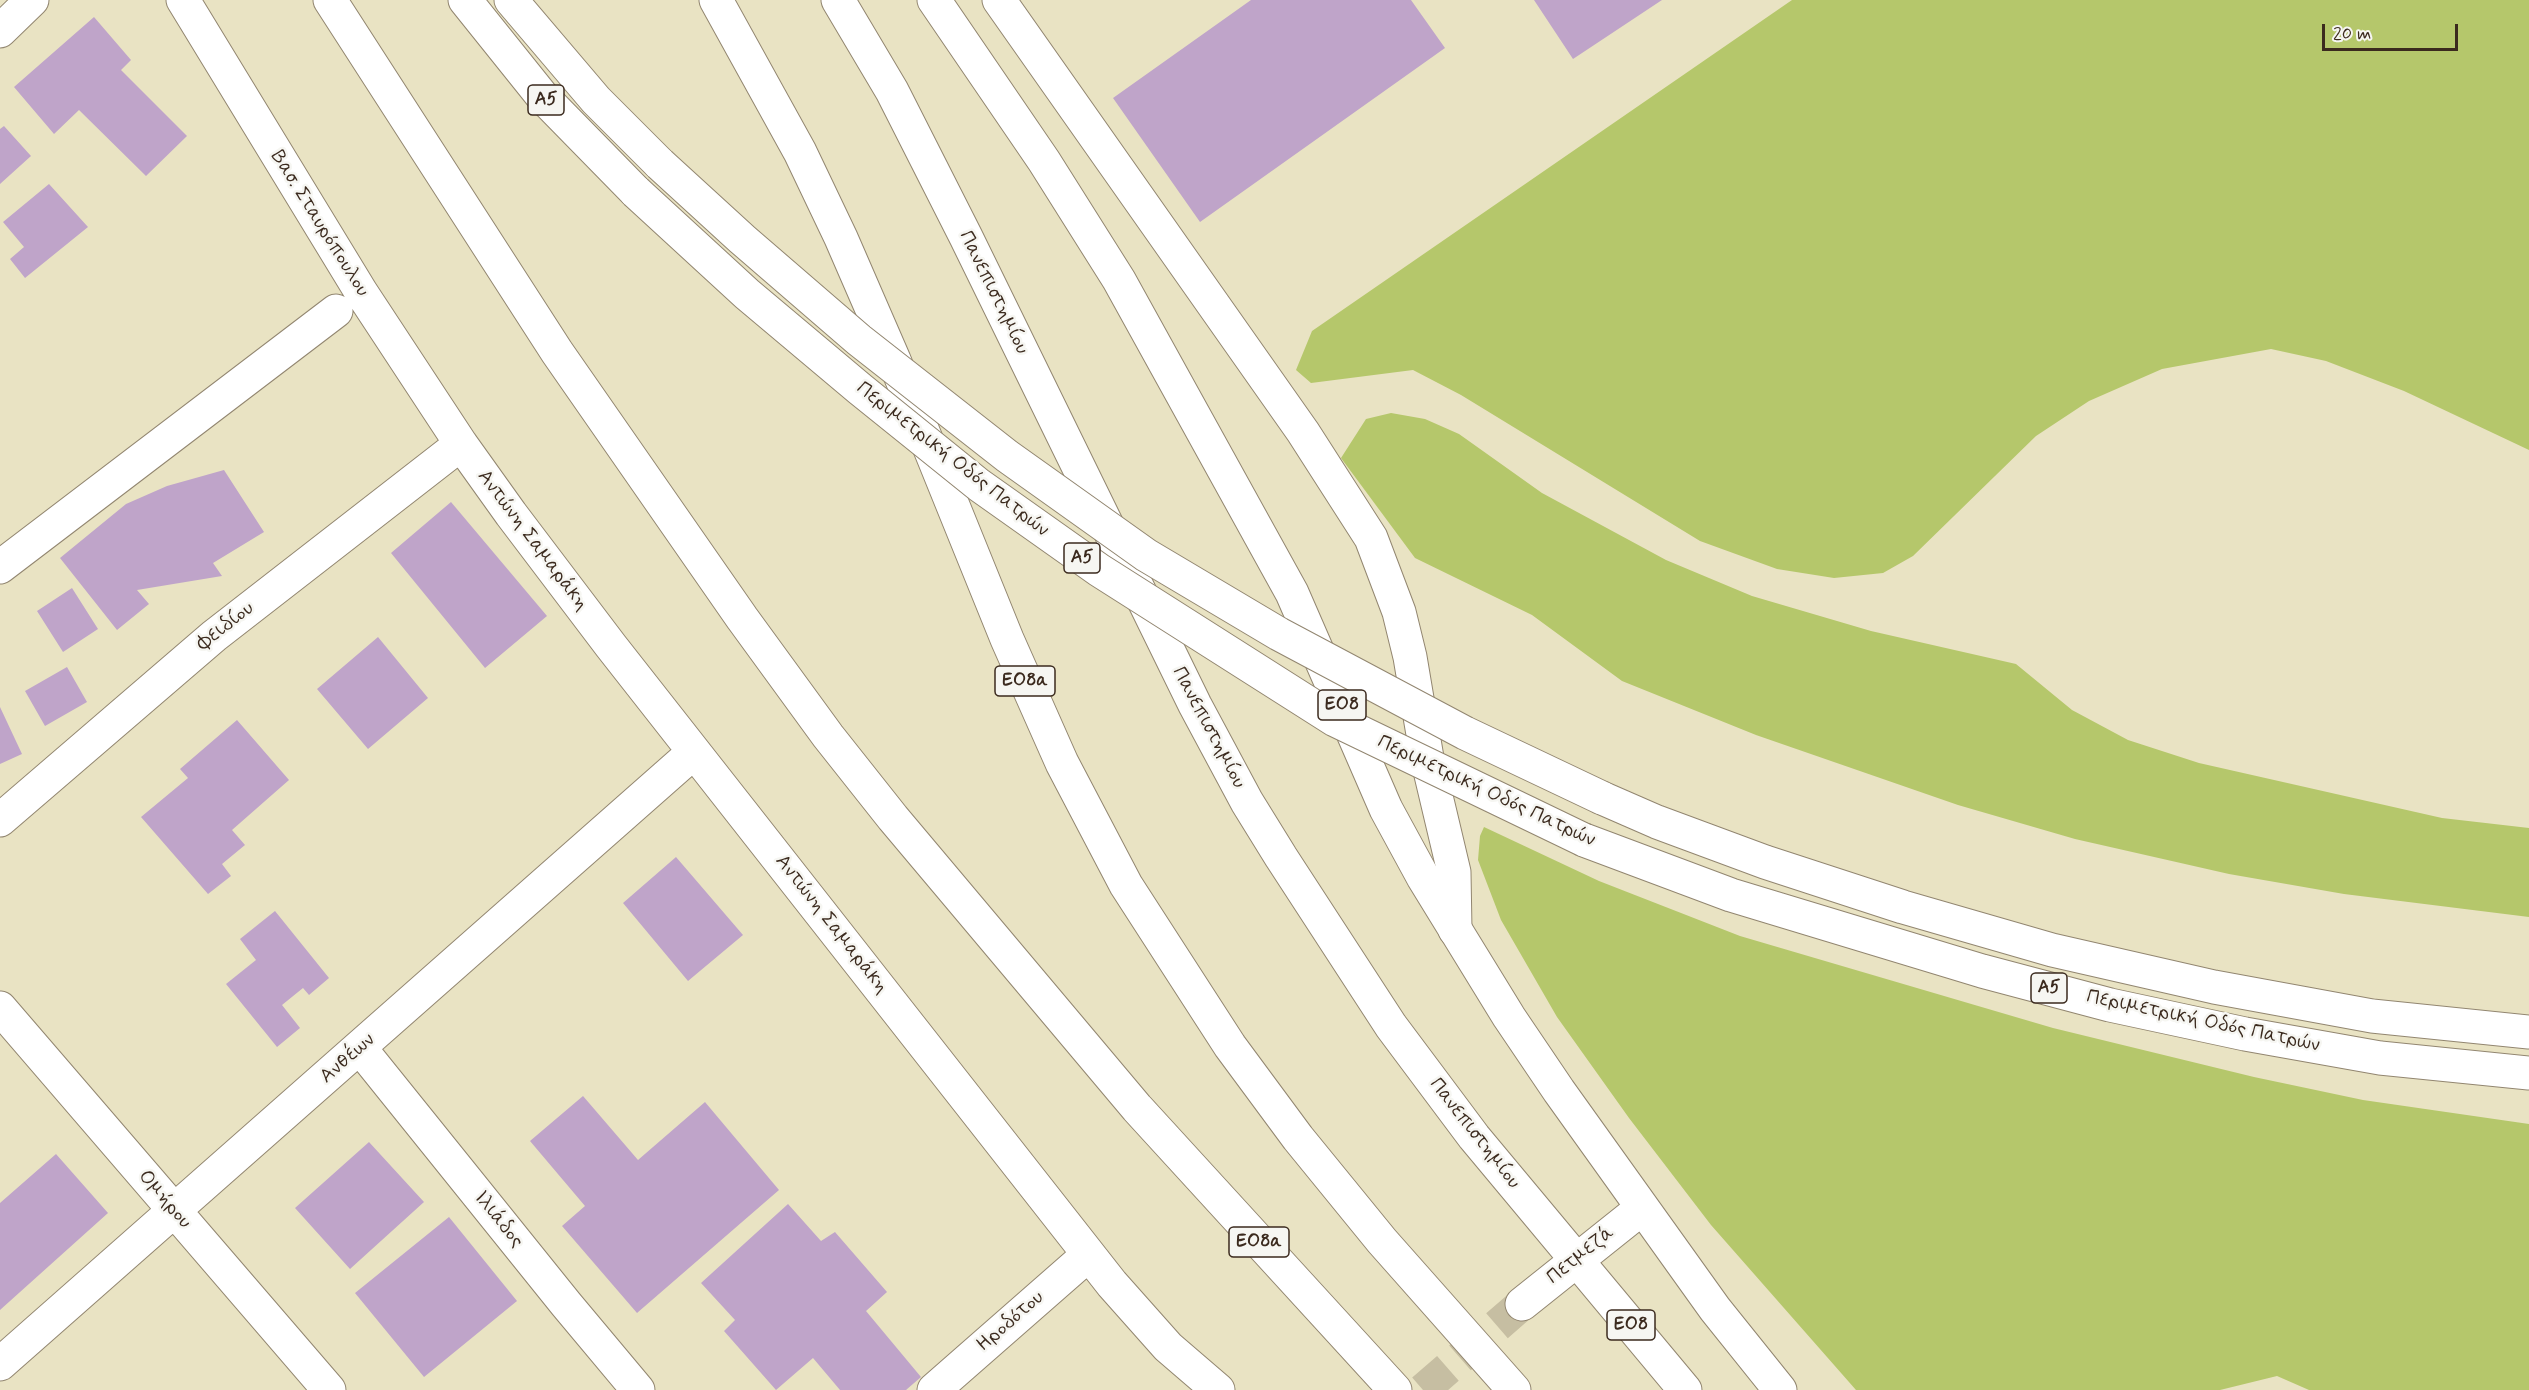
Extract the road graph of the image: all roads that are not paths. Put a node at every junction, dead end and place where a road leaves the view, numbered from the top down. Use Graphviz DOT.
graph roads {
  1 [pos="32,0"];
  2 [pos="183,0"];
  3 [pos="330,0"];
  4 [pos="465,0"];
  5 [pos="511,0"];
  6 [pos="716,0"];
  7 [pos="838,0"];
  8 [pos="933,0"];
  9 [pos="999,0"];
  10 [pos="0,31"];
  11 [pos="336,311"];
  12 [pos="461,444"];
  13 [pos="0,567"];
  14 [pos="694,752"];
  15 [pos="0,820"];
  16 [pos="1455,930"];
  17 [pos="0,1008"];
  18 [pos="2529,1032"];
  19 [pos="360,1048"];
  20 [pos="2529,1073"];
  21 [pos="1641,1209"];
  22 [pos="174,1212"];
  23 [pos="1088,1255"];
  24 [pos="1577,1260"];
  25 [pos="1522,1304"];
  26 [pos="0,1364"];
  27 [pos="1388,1383"];
  28 [pos="317,1386"];
  29 [pos="638,1390"];
  30 [pos="934,1390"];
  31 [pos="1218,1390"];
  32 [pos="1514,1390"];
  33 [pos="1685,1390"];
  34 [pos="1780,1390"];
  1 -- 10 [label="main road"];
  2 -- 12 [label="main road, Βασ. Σταυρόπουλου"];
  3 -- 27 [label="main road, ΕΟ8α"];
  4 -- 20 [label="main road, Περιμετρική Οδός Πατρών / Α5, bridge"];
  5 -- 18 [label="main road, Περιμετρική Οδός Πατρών / Α5, bridge"];
  6 -- 32 [label="main road, ΕΟ8α"];
  7 -- 24 [label="main road, Πανεπιστημίου / ΕΟ8"];
  8 -- 16 [label="main road, ΕΟ8"];
  9 -- 16 [label="main road"];
  11 -- 13 [label="main road"];
  12 -- 14 [label="main road, Αντώνη Σαμαράκη"];
  12 -- 15 [label="main road, Φειδίου"];
  14 -- 19 [label="main road, Ανθέων"];
  14 -- 23 [label="main road, Αντώνη Σαμαράκη"];
  16 -- 21 [label="main road, ΕΟ8"];
  17 -- 22 [label="main road, Ομήρου"];
  19 -- 22 [label="main road, Ανθέων"];
  19 -- 29 [label="main road, Ιλιάδος"];
  21 -- 24 [label="main road, Πετμεζά"];
  21 -- 34 [label="main road, ΕΟ8"];
  22 -- 26 [label="main road, Ανθέων"];
  22 -- 28 [label="main road, Ομήρου"];
  23 -- 30 [label="main road, Ηροδότου"];
  23 -- 31 [label="main road, Αντώνη Σαμαράκη"];
  24 -- 25 [label="main road, Πετμεζά"];
  24 -- 33 [label="main road, Πανεπιστημίου / ΕΟ8"];
}
